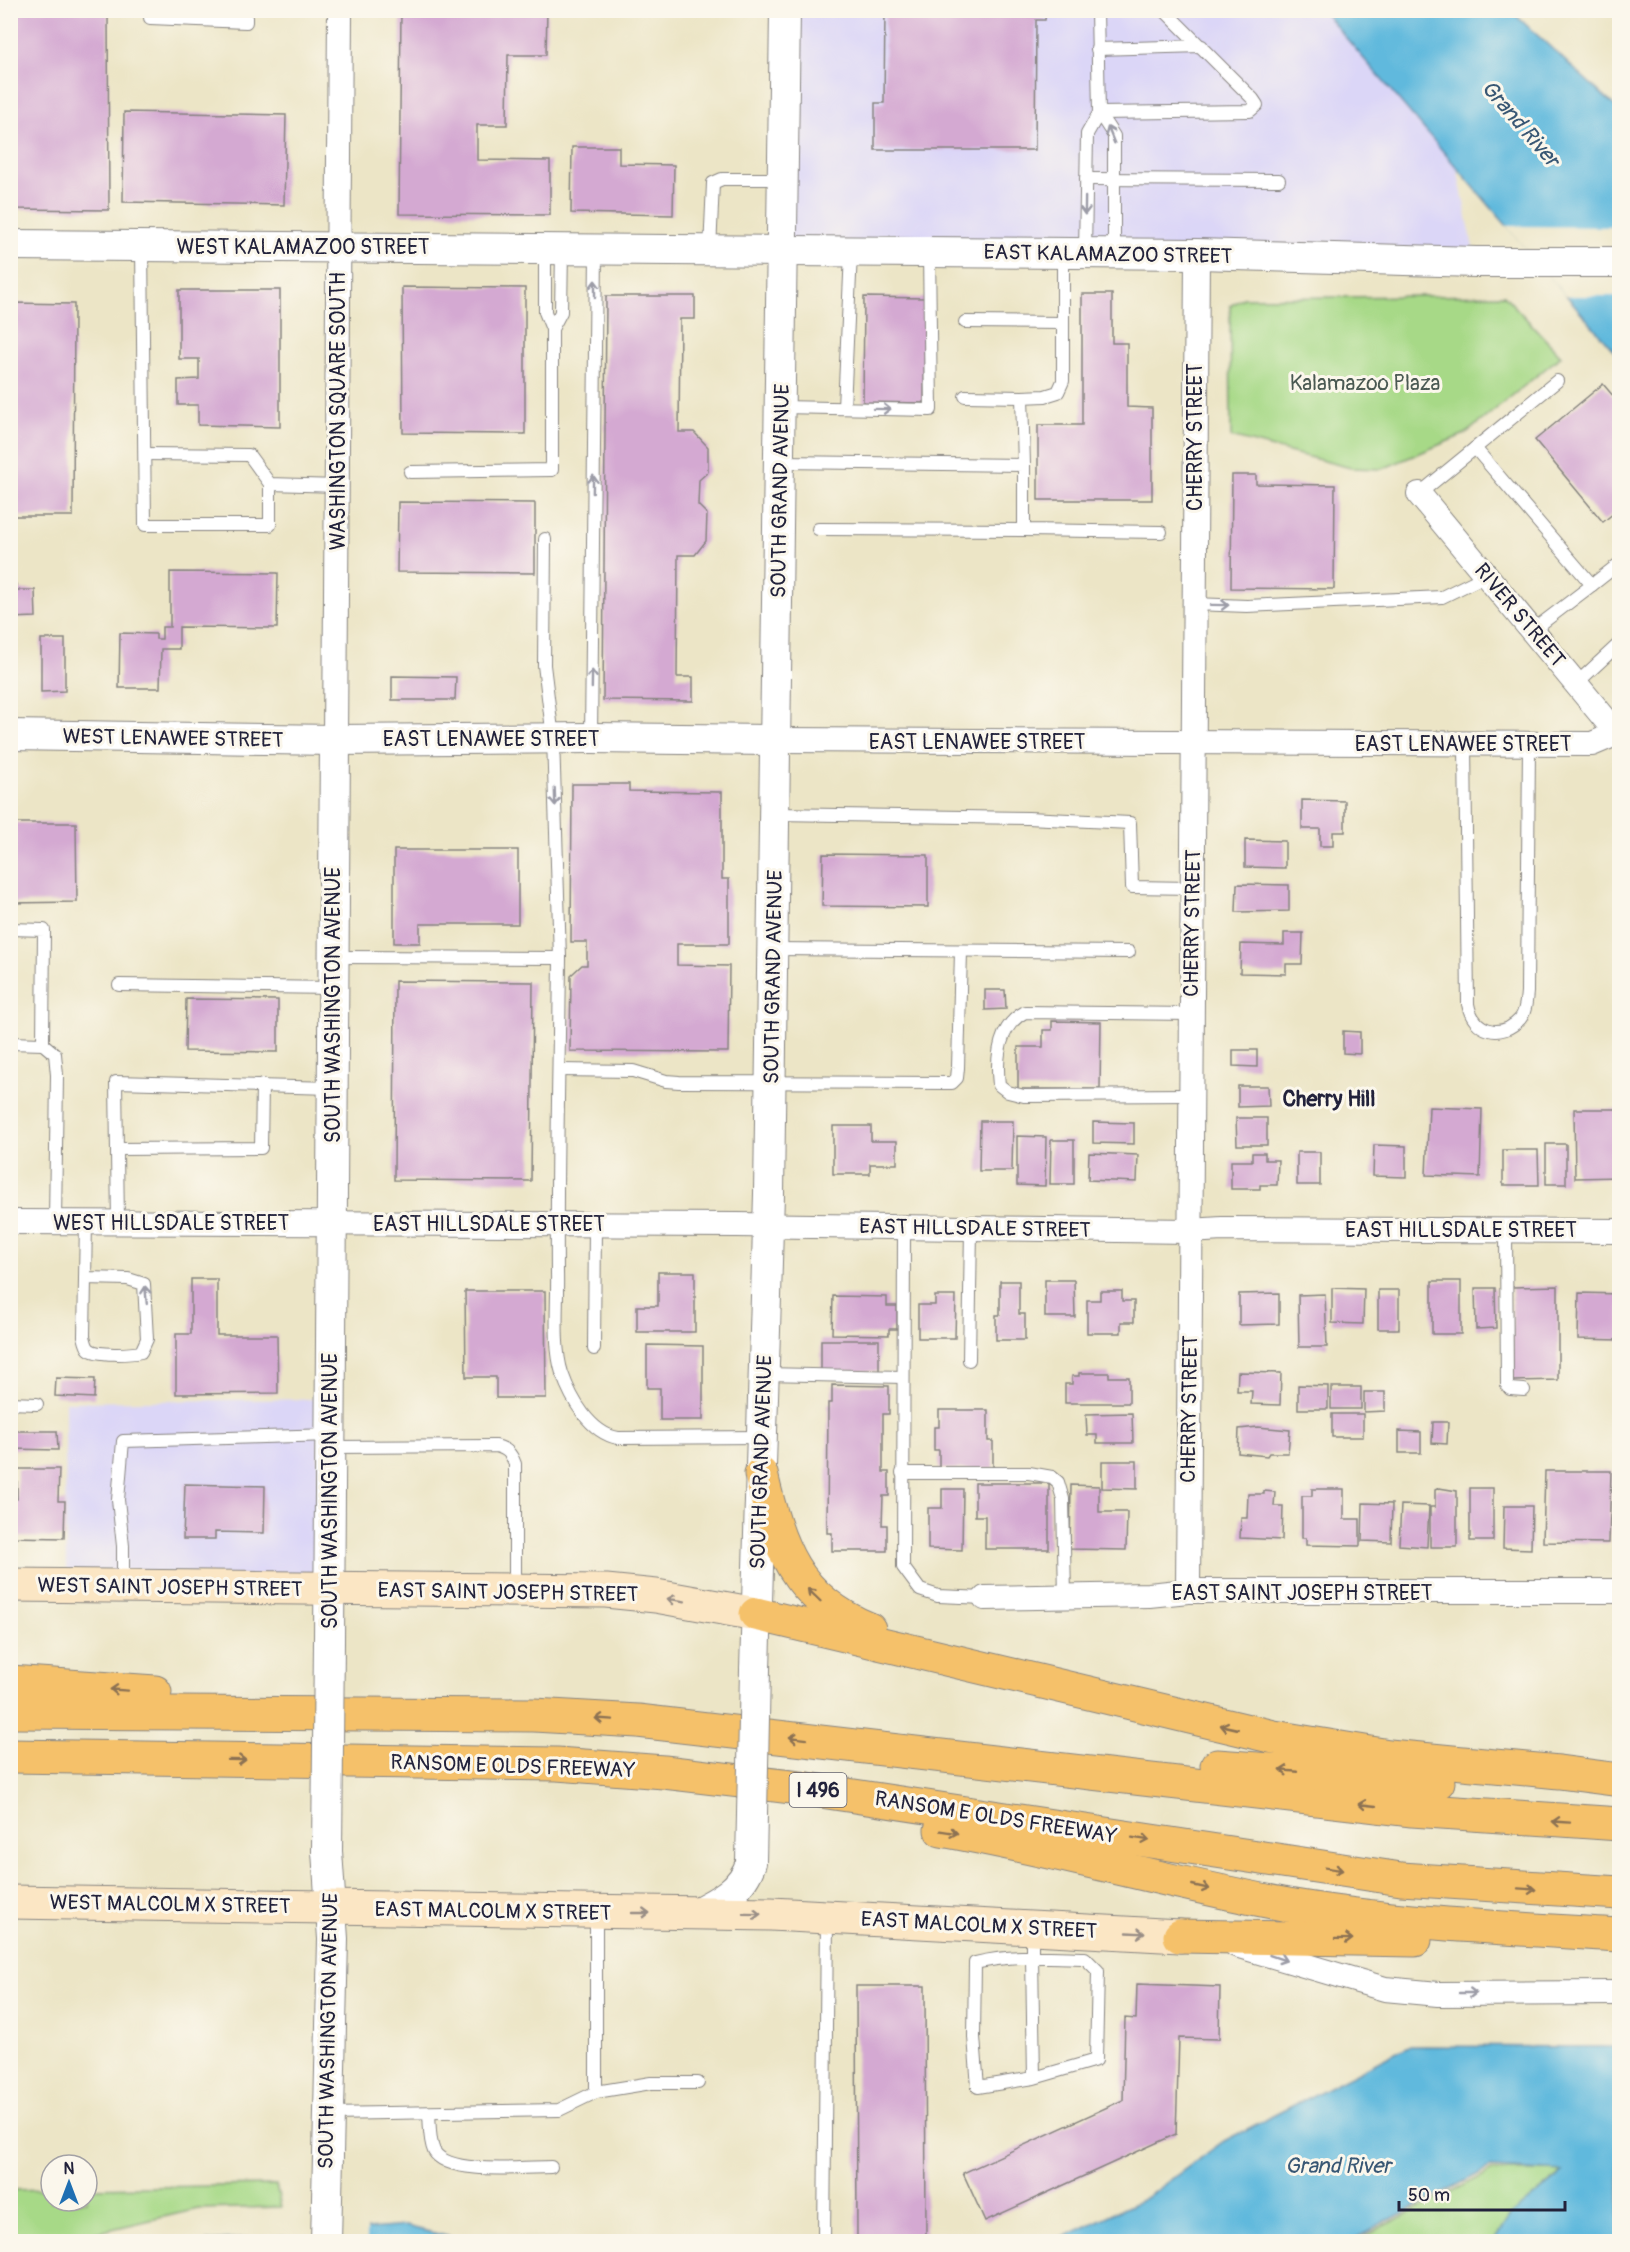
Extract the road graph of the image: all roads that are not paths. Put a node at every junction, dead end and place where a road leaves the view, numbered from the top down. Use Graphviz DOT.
graph roads {
  1 [pos="150,10"];
  2 [pos="246,10"];
  3 [pos="340,10"];
  4 [pos="785,10"];
  5 [pos="1097,10"];
  6 [pos="1164,10"];
  7 [pos="1202,46"];
  8 [pos="1097,49"];
  9 [pos="1099,113"];
  10 [pos="784,179"];
  11 [pos="1086,179"];
  12 [pos="1115,180"];
  13 [pos="1279,180"];
  14 [pos="10,245"];
  15 [pos="142,246"];
  16 [pos="340,247"];
  17 [pos="554,250"];
  18 [pos="596,250"];
  19 [pos="710,251"];
  20 [pos="783,251"];
  21 [pos="852,251"];
  22 [pos="929,252"];
  23 [pos="1087,254"];
  24 [pos="1197,254"];
  25 [pos="1620,262"];
  26 [pos="965,322"];
  27 [pos="1063,323"];
  28 [pos="1557,381"];
  29 [pos="965,396"];
  30 [pos="1022,397"];
  31 [pos="782,407"];
  32 [pos="844,408"];
  33 [pos="1475,448"];
  34 [pos="145,454"];
  35 [pos="781,462"];
  36 [pos="1024,465"];
  37 [pos="410,472"];
  38 [pos="270,484"];
  39 [pos="338,486"];
  40 [pos="1419,494"];
  41 [pos="818,529"];
  42 [pos="1024,530"];
  43 [pos="1161,532"];
  44 [pos="545,539"];
  45 [pos="1620,563"];
  46 [pos="1487,575"];
  47 [pos="1592,585"];
  48 [pos="1194,604"];
  49 [pos="1533,630"];
  50 [pos="1620,643"];
  51 [pos="1577,683"];
  52 [pos="10,735"];
  53 [pos="1618,735"];
  54 [pos="554,738"];
  55 [pos="591,738"];
  56 [pos="335,740"];
  57 [pos="777,740"];
  58 [pos="1194,743"];
  59 [pos="1465,744"];
  60 [pos="1529,744"];
  61 [pos="776,814"];
  62 [pos="1192,888"];
  63 [pos="10,929"];
  64 [pos="773,949"];
  65 [pos="960,951"];
  66 [pos="1129,952"];
  67 [pos="333,957"];
  68 [pos="560,958"];
  69 [pos="119,985"];
  70 [pos="333,988"];
  71 [pos="1191,1014"];
  72 [pos="10,1043"];
  73 [pos="43,1044"];
  74 [pos="559,1070"];
  75 [pos="771,1084"];
  76 [pos="262,1085"];
  77 [pos="332,1088"];
  78 [pos="1191,1095"];
  79 [pos="117,1149"];
  80 [pos="10,1222"];
  81 [pos="55,1222"];
  82 [pos="86,1222"];
  83 [pos="118,1222"];
  84 [pos="331,1223"];
  85 [pos="557,1225"];
  86 [pos="595,1225"];
  87 [pos="768,1226"];
  88 [pos="904,1227"];
  89 [pos="971,1228"];
  90 [pos="1506,1230"];
  91 [pos="1620,1230"];
  92 [pos="1190,1231"];
  93 [pos="85,1278"];
  94 [pos="594,1349"];
  95 [pos="969,1360"];
  96 [pos="764,1374"];
  97 [pos="903,1377"];
  98 [pos="1524,1390"];
  99 [pos="10,1403"];
  100 [pos="37,1404"];
  101 [pos="762,1437"];
  102 [pos="331,1441"];
  103 [pos="902,1473"];
  104 [pos="761,1474"];
  105 [pos="10,1585"];
  106 [pos="123,1588"];
  107 [pos="330,1588"];
  108 [pos="514,1588"];
  109 [pos="1188,1591"];
  110 [pos="1620,1591"];
  111 [pos="1065,1596"];
  112 [pos="985,1598"];
  113 [pos="745,1611"];
  114 [pos="1023,1676"];
  115 [pos="10,1682"];
  116 [pos="10,1712"];
  117 [pos="534,1715"];
  118 [pos="842,1744"];
  119 [pos="10,1756"];
  120 [pos="196,1759"];
  121 [pos="582,1766"];
  122 [pos="10,1773"];
  123 [pos="1620,1780"];
  124 [pos="1620,1785"];
  125 [pos="1620,1824"];
  126 [pos="1620,1893"];
  127 [pos="10,1902"];
  128 [pos="330,1906"];
  129 [pos="596,1913"];
  130 [pos="694,1914"];
  131 [pos="827,1916"];
  132 [pos="1180,1936"];
  133 [pos="1620,1936"];
  134 [pos="1032,1942"];
  135 [pos="1620,1993"];
  136 [pos="1034,2078"];
  137 [pos="698,2083"];
  138 [pos="596,2092"];
  139 [pos="328,2114"];
  140 [pos="429,2114"];
  141 [pos="551,2167"];
  142 [pos="326,2241"];
  143 [pos="824,2241"];
  1 -- 2 [label="lane"];
  3 -- 16 [label="street, WASHINGTON SQUARE SOUTH"];
  4 -- 10 [label="street, SOUTH GRAND AVENUE"];
  5 -- 8 [label="lane"];
  6 -- 7 [label="lane"];
  7 -- 8 [label="lane"];
  7 -- 9 [label="lane"];
  8 -- 9 [label="lane"];
  9 -- 11 [label="lane"];
  12 -- 9 [label="lane, one-way"];
  10 -- 19 [label="lane"];
  10 -- 20 [label="street, SOUTH GRAND AVENUE"];
  11 -- 12 [label="lane"];
  11 -- 23 [label="lane, one-way"];
  12 -- 13 [label="lane"];
  12 -- 23 [label="lane"];
  14 -- 15 [label="street, WEST KALAMAZOO STREET"];
  15 -- 16 [label="street, WEST KALAMAZOO STREET"];
  15 -- 34 [label="lane"];
  16 -- 17 [label="street, WEST KALAMAZOO STREET"];
  16 -- 39 [label="street, WASHINGTON SQUARE SOUTH"];
  17 -- 18 [label="street, WEST KALAMAZOO STREET"];
  17 -- 37 [label="lane"];
  18 -- 19 [label="street, EAST KALAMAZOO STREET"];
  55 -- 18 [label="lane, one-way"];
  19 -- 20 [label="street, EAST KALAMAZOO STREET"];
  20 -- 21 [label="street, EAST KALAMAZOO STREET"];
  20 -- 31 [label="street, SOUTH GRAND AVENUE"];
  21 -- 22 [label="street, EAST KALAMAZOO STREET"];
  21 -- 32 [label="lane"];
  22 -- 23 [label="street, EAST KALAMAZOO STREET"];
  32 -- 22 [label="lane, one-way"];
  23 -- 24 [label="street, EAST KALAMAZOO STREET"];
  23 -- 27 [label="lane"];
  24 -- 25 [label="street, EAST KALAMAZOO STREET"];
  24 -- 48 [label="street, CHERRY STREET"];
  26 -- 27 [label="lane"];
  27 -- 30 [label="lane"];
  28 -- 33 [label="lane"];
  29 -- 30 [label="lane"];
  30 -- 36 [label="lane"];
  31 -- 32 [label="lane"];
  31 -- 35 [label="street, SOUTH GRAND AVENUE"];
  33 -- 40 [label="lane"];
  33 -- 47 [label="lane"];
  34 -- 38 [label="lane"];
  34 -- 38 [label="lane"];
  35 -- 36 [label="lane"];
  35 -- 57 [label="street, SOUTH GRAND AVENUE"];
  36 -- 42 [label="lane"];
  38 -- 39 [label="lane"];
  39 -- 56 [label="street, WASHINGTON SQUARE SOUTH"];
  40 -- 46 [label="street, RIVER STREET"];
  41 -- 42 [label="lane"];
  42 -- 43 [label="lane"];
  44 -- 54 [label="lane"];
  45 -- 47 [label="lane"];
  48 -- 46 [label="lane, one-way"];
  46 -- 49 [label="street, RIVER STREET"];
  47 -- 49 [label="lane"];
  48 -- 58 [label="street, CHERRY STREET"];
  49 -- 51 [label="street, RIVER STREET"];
  50 -- 51 [label="lane"];
  51 -- 53 [label="street, RIVER STREET"];
  52 -- 56 [label="street, WEST LENAWEE STREET"];
  53 -- 60 [label="street, EAST LENAWEE STREET"];
  54 -- 55 [label="street, EAST LENAWEE STREET"];
  54 -- 56 [label="street, EAST LENAWEE STREET"];
  54 -- 68 [label="lane, one-way"];
  55 -- 57 [label="street, EAST LENAWEE STREET"];
  56 -- 67 [label="street, SOUTH WASHINGTON AVENUE"];
  57 -- 58 [label="street, EAST LENAWEE STREET"];
  57 -- 61 [label="street, SOUTH GRAND AVENUE"];
  58 -- 59 [label="street, EAST LENAWEE STREET"];
  58 -- 62 [label="street, CHERRY STREET"];
  59 -- 60 [label="street, EAST LENAWEE STREET"];
  59 -- 60 [label="lane"];
  61 -- 62 [label="lane"];
  61 -- 64 [label="street, SOUTH GRAND AVENUE"];
  62 -- 71 [label="street, CHERRY STREET"];
  63 -- 73 [label="lane"];
  64 -- 65 [label="lane"];
  64 -- 75 [label="street, SOUTH GRAND AVENUE"];
  65 -- 66 [label="lane"];
  65 -- 75 [label="lane"];
  67 -- 68 [label="lane"];
  67 -- 70 [label="street, SOUTH WASHINGTON AVENUE"];
  68 -- 74 [label="lane"];
  69 -- 70 [label="lane"];
  70 -- 77 [label="street, SOUTH WASHINGTON AVENUE"];
  71 -- 78 [label="street, CHERRY STREET"];
  71 -- 78 [label="lane"];
  72 -- 73 [label="lane"];
  73 -- 81 [label="lane"];
  74 -- 75 [label="lane"];
  74 -- 85 [label="lane"];
  75 -- 87 [label="street, SOUTH GRAND AVENUE"];
  76 -- 77 [label="lane"];
  76 -- 79 [label="lane"];
  76 -- 79 [label="lane"];
  77 -- 84 [label="street, SOUTH WASHINGTON AVENUE"];
  78 -- 92 [label="street, CHERRY STREET"];
  79 -- 83 [label="lane"];
  80 -- 81 [label="street, WEST HILLSDALE STREET"];
  81 -- 82 [label="street, WEST HILLSDALE STREET"];
  82 -- 83 [label="street, WEST HILLSDALE STREET"];
  82 -- 93 [label="lane"];
  83 -- 84 [label="street, WEST HILLSDALE STREET"];
  84 -- 85 [label="street, EAST HILLSDALE STREET"];
  84 -- 102 [label="street, SOUTH WASHINGTON AVENUE"];
  85 -- 86 [label="street, EAST HILLSDALE STREET"];
  85 -- 101 [label="lane"];
  86 -- 87 [label="street, EAST HILLSDALE STREET"];
  86 -- 94 [label="lane"];
  87 -- 88 [label="street, EAST HILLSDALE STREET"];
  87 -- 96 [label="street, SOUTH GRAND AVENUE"];
  88 -- 89 [label="street, EAST HILLSDALE STREET"];
  88 -- 97 [label="lane"];
  89 -- 92 [label="street, EAST HILLSDALE STREET"];
  89 -- 95 [label="lane"];
  90 -- 91 [label="street, EAST HILLSDALE STREET"];
  90 -- 92 [label="street, EAST HILLSDALE STREET"];
  90 -- 98 [label="lane"];
  92 -- 109 [label="street, CHERRY STREET"];
  93 -- 93 [label="lane, one-way"];
  96 -- 97 [label="lane"];
  96 -- 101 [label="street, SOUTH GRAND AVENUE"];
  97 -- 103 [label="lane"];
  99 -- 100 [label="lane"];
  101 -- 104 [label="street, SOUTH GRAND AVENUE"];
  102 -- 106 [label="lane"];
  102 -- 107 [label="street, SOUTH WASHINGTON AVENUE"];
  102 -- 108 [label="lane"];
  103 -- 111 [label="lane"];
  103 -- 112 [label="lane"];
  104 -- 113 [label="street, SOUTH GRAND AVENUE"];
  114 -- 104 [label="highway, one-way"];
  105 -- 106 [label="main road, WEST SAINT JOSEPH STREET"];
  106 -- 107 [label="main road, WEST SAINT JOSEPH STREET"];
  107 -- 108 [label="main road, EAST SAINT JOSEPH STREET"];
  107 -- 128 [label="street, SOUTH WASHINGTON AVENUE, bridge"];
  113 -- 108 [label="main road, EAST SAINT JOSEPH STREET, one-way"];
  109 -- 110 [label="street, EAST SAINT JOSEPH STREET"];
  109 -- 111 [label="street, EAST SAINT JOSEPH STREET"];
  111 -- 112 [label="street, EAST SAINT JOSEPH STREET"];
  113 -- 114 [label="highway"];
  113 -- 130 [label="street, SOUTH GRAND AVENUE, bridge"];
  123 -- 114 [label="highway, one-way"];
  117 -- 115 [label="highway, one-way"];
  116 -- 117 [label="highway, I 496"];
  118 -- 117 [label="highway, I 496, one-way"];
  124 -- 118 [label="highway, one-way"];
  125 -- 118 [label="highway, I 496, one-way"];
  119 -- 120 [label="highway, RANSOM E OLDS FREEWAY / I 496"];
  120 -- 121 [label="highway, RANSOM E OLDS FREEWAY / I 496, one-way"];
  120 -- 122 [label="highway"];
  121 -- 126 [label="highway, RANSOM E OLDS FREEWAY / I 496, one-way"];
  121 -- 133 [label="highway, one-way"];
  127 -- 128 [label="main road, WEST MALCOLM X STREET"];
  128 -- 129 [label="main road, EAST MALCOLM X STREET"];
  128 -- 139 [label="street, SOUTH WASHINGTON AVENUE"];
  129 -- 130 [label="main road, EAST MALCOLM X STREET, one-way"];
  129 -- 138 [label="lane"];
  130 -- 131 [label="main road, EAST MALCOLM X STREET, one-way"];
  131 -- 134 [label="main road, EAST MALCOLM X STREET"];
  131 -- 143 [label="lane"];
  132 -- 133 [label="highway, one-way"];
  134 -- 132 [label="main road, EAST MALCOLM X STREET, one-way"];
  132 -- 135 [label="street, EAST MALCOLM X STREET, one-way"];
  134 -- 136 [label="lane"];
  134 -- 136 [label="lane"];
  134 -- 136 [label="lane"];
  137 -- 138 [label="lane"];
  138 -- 140 [label="lane"];
  139 -- 140 [label="lane"];
  139 -- 142 [label="street, SOUTH WASHINGTON AVENUE"];
  140 -- 141 [label="lane"];
}
